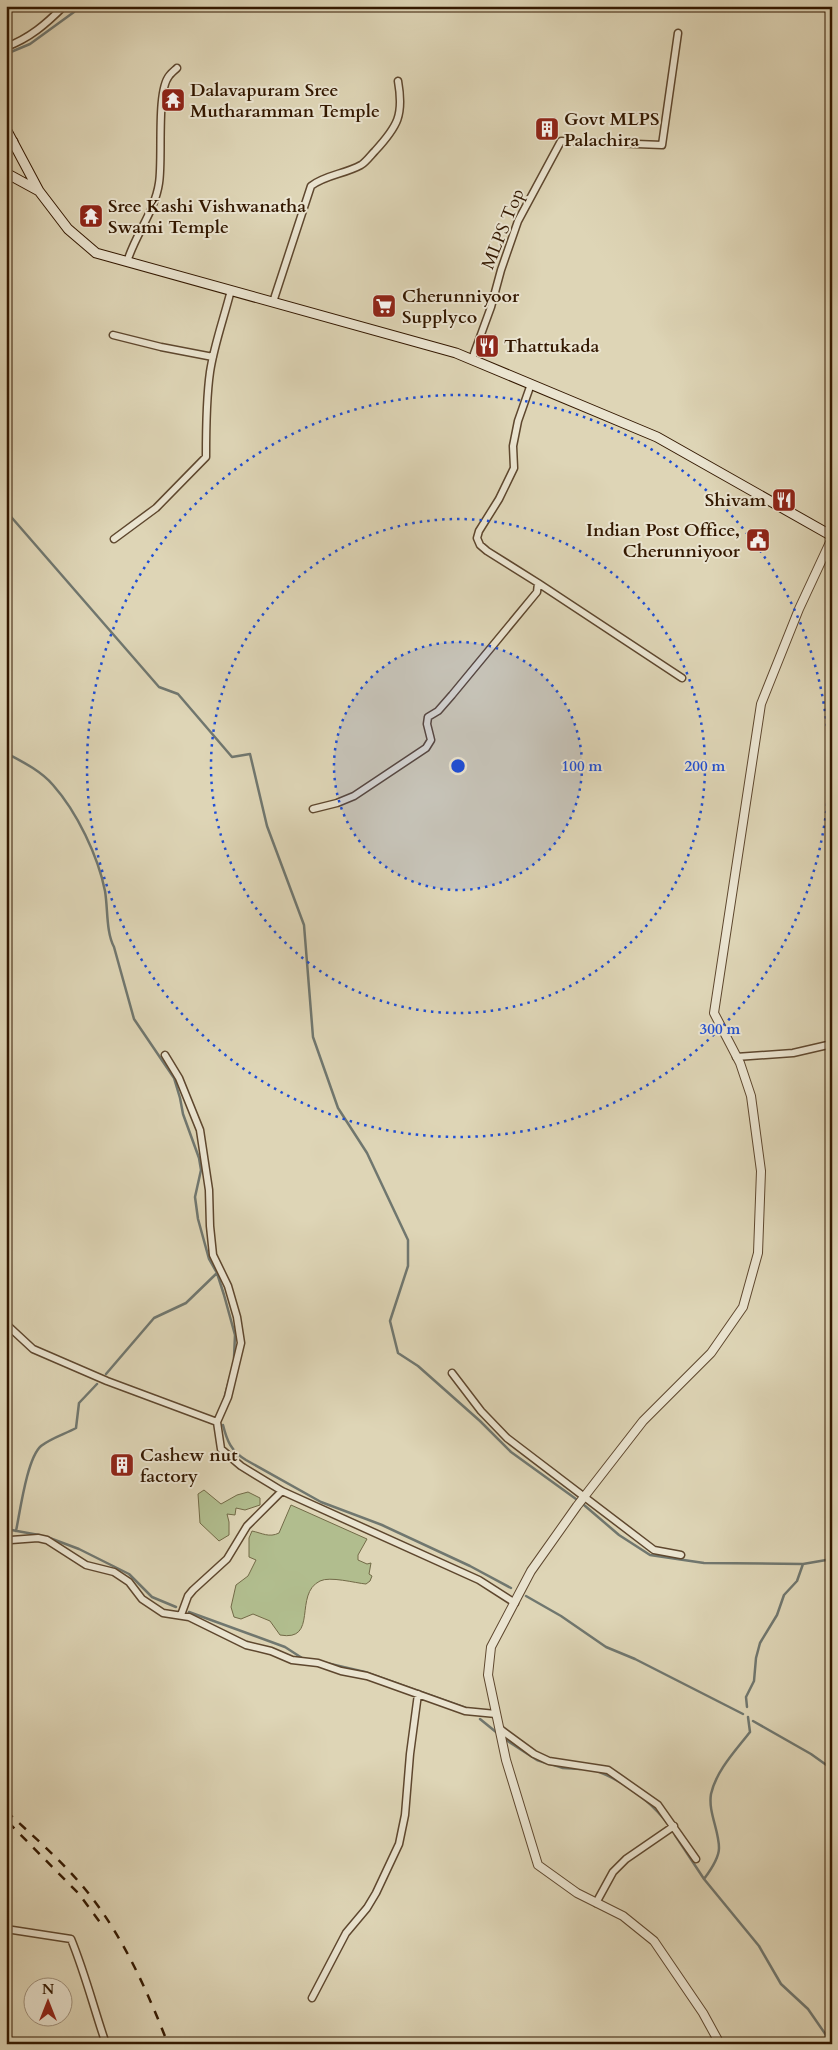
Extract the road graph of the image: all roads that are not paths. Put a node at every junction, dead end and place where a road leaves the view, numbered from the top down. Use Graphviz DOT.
graph roads {
  1 [pos="64,6"];
  2 [pos="678,33"];
  3 [pos="6,47"];
  4 [pos="177,68"];
  5 [pos="398,81"];
  6 [pos="6,130"];
  7 [pos="14,141"];
  8 [pos="6,154"];
  9 [pos="6,173"];
  10 [pos="39,191"];
  11 [pos="128,262"];
  12 [pos="231,290"];
  13 [pos="273,302"];
  14 [pos="112,335"];
  15 [pos="213,356"];
  16 [pos="472,359"];
  17 [pos="531,384"];
  18 [pos="832,537"];
  19 [pos="114,539"];
  20 [pos="538,583"];
  21 [pos="682,678"];
  22 [pos="314,810"];
  23 [pos="832,1044"];
  24 [pos="165,1054"];
  25 [pos="736,1057"];
  26 [pos="6,1324"];
  27 [pos="452,1373"];
  28 [pos="217,1422"];
  29 [pos="282,1491"];
  30 [pos="584,1496"];
  31 [pos="11,1540"];
  32 [pos="681,1556"];
  33 [pos="515,1603"];
  34 [pos="181,1615"];
  35 [pos="418,1694"];
  36 [pos="496,1714"];
  37 [pos="500,1729"];
  38 [pos="674,1826"];
  39 [pos="696,1859"];
  40 [pos="596,1902"];
  41 [pos="6,1929"];
  42 [pos="312,1998"];
  43 [pos="106,2044"];
  44 [pos="720,2044"];
  1 -- 3 [label="street"];
  2 -- 16 [label="street, MLPS Top"];
  4 -- 11 [label="street"];
  5 -- 13 [label="street"];
  6 -- 7 [label="main road"];
  7 -- 8 [label="street"];
  7 -- 10 [label="main road"];
  9 -- 10 [label="main road"];
  10 -- 11 [label="main road"];
  11 -- 12 [label="main road"];
  12 -- 13 [label="main road"];
  12 -- 15 [label="street"];
  13 -- 16 [label="main road"];
  14 -- 15 [label="street"];
  15 -- 19 [label="street"];
  16 -- 17 [label="main road"];
  17 -- 18 [label="main road"];
  17 -- 20 [label="street"];
  18 -- 25 [label="street"];
  20 -- 21 [label="street"];
  20 -- 22 [label="street"];
  23 -- 25 [label="street"];
  24 -- 28 [label="street"];
  25 -- 30 [label="street"];
  26 -- 28 [label="street"];
  27 -- 30 [label="street"];
  28 -- 29 [label="street"];
  29 -- 33 [label="street"];
  29 -- 34 [label="street"];
  30 -- 32 [label="street"];
  30 -- 33 [label="street"];
  31 -- 34 [label="street"];
  33 -- 36 [label="street"];
  34 -- 35 [label="street"];
  35 -- 36 [label="street"];
  35 -- 42 [label="street"];
  36 -- 37 [label="street"];
  37 -- 38 [label="street"];
  37 -- 40 [label="street"];
  38 -- 39 [label="street"];
  38 -- 40 [label="street"];
  40 -- 44 [label="street"];
  41 -- 43 [label="street"];
}
